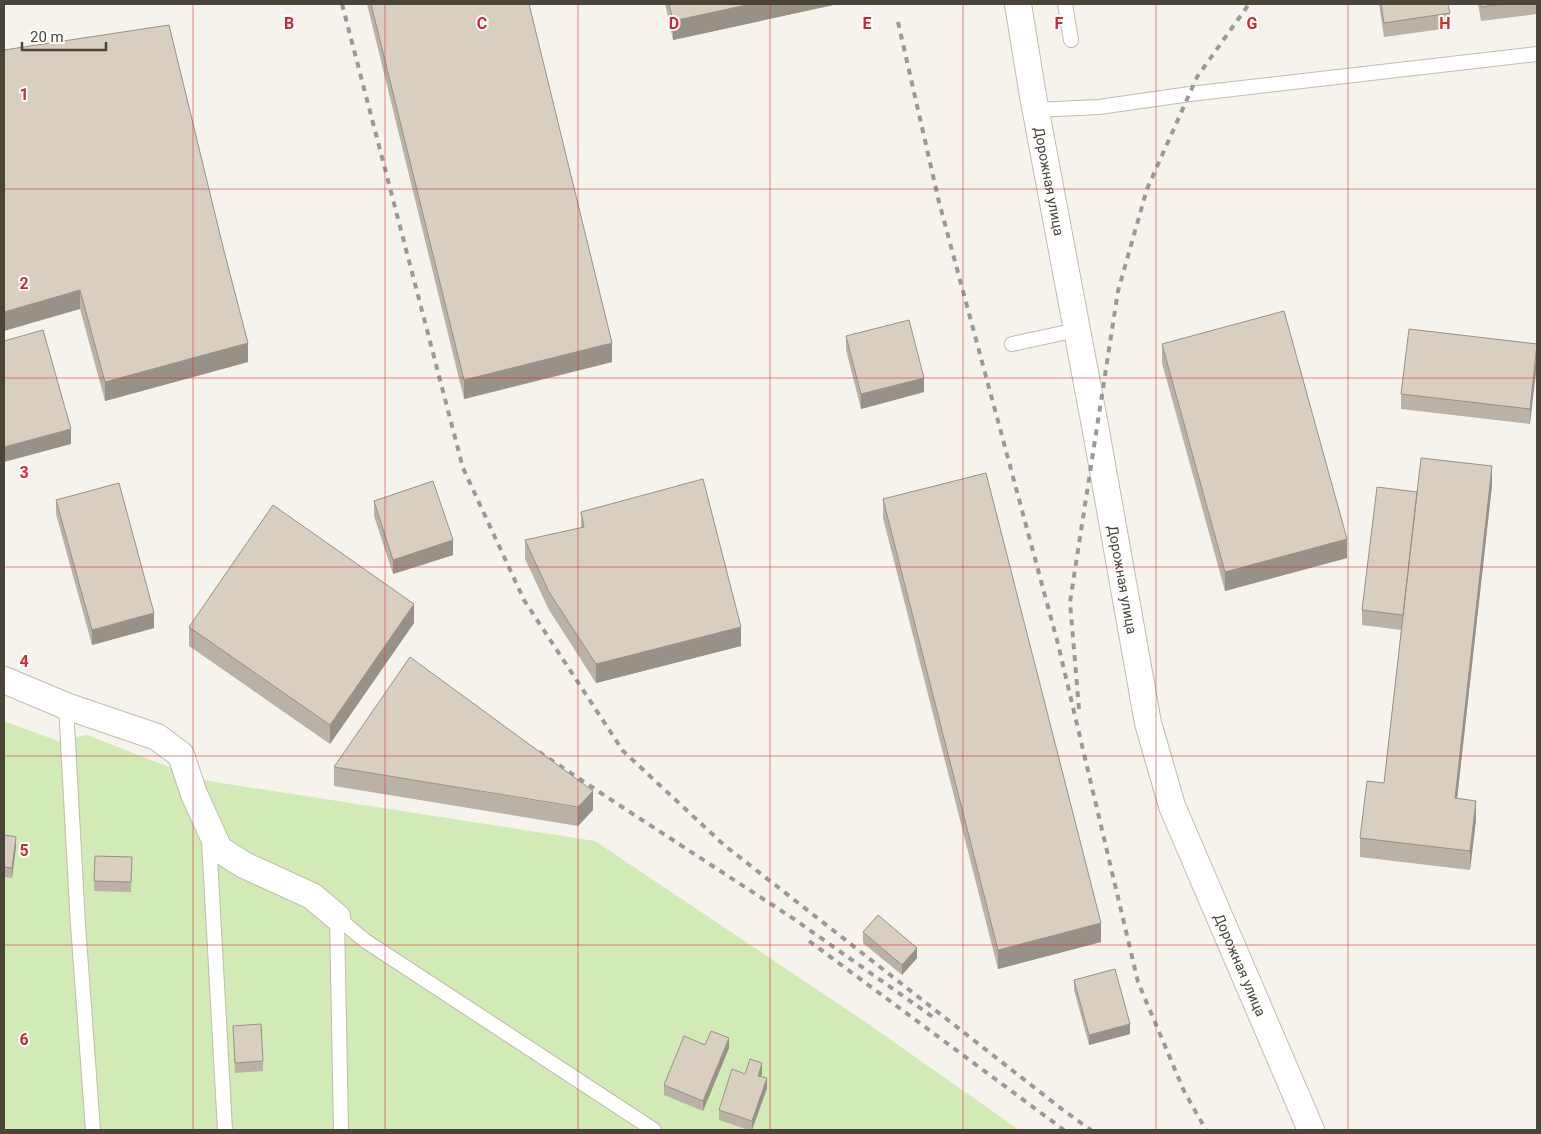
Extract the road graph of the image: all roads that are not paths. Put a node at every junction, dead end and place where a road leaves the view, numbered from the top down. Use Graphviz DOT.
graph roads {
  1 [pos="1018,4"];
  2 [pos="1065,4"];
  3 [pos="1070,40"];
  4 [pos="1537,54"];
  5 [pos="1035,110"];
  6 [pos="1077,330"];
  7 [pos="1012,344"];
  8 [pos="4,680"];
  9 [pos="66,706"];
  10 [pos="209,826"];
  11 [pos="337,917"];
  12 [pos="93,1130"];
  13 [pos="225,1130"];
  14 [pos="340,1130"];
  15 [pos="654,1130"];
  16 [pos="1311,1130"];
  1 -- 5 [label="street, Дорожная улица"];
  2 -- 3 [label="lane"];
  4 -- 5 [label="lane"];
  5 -- 6 [label="street, Дорожная улица"];
  6 -- 7 [label="lane"];
  6 -- 16 [label="street, Дорожная улица"];
  8 -- 9 [label="street"];
  9 -- 10 [label="street"];
  9 -- 12 [label="lane"];
  10 -- 11 [label="street"];
  10 -- 13 [label="lane"];
  11 -- 14 [label="lane"];
  11 -- 15 [label="lane"];
}
